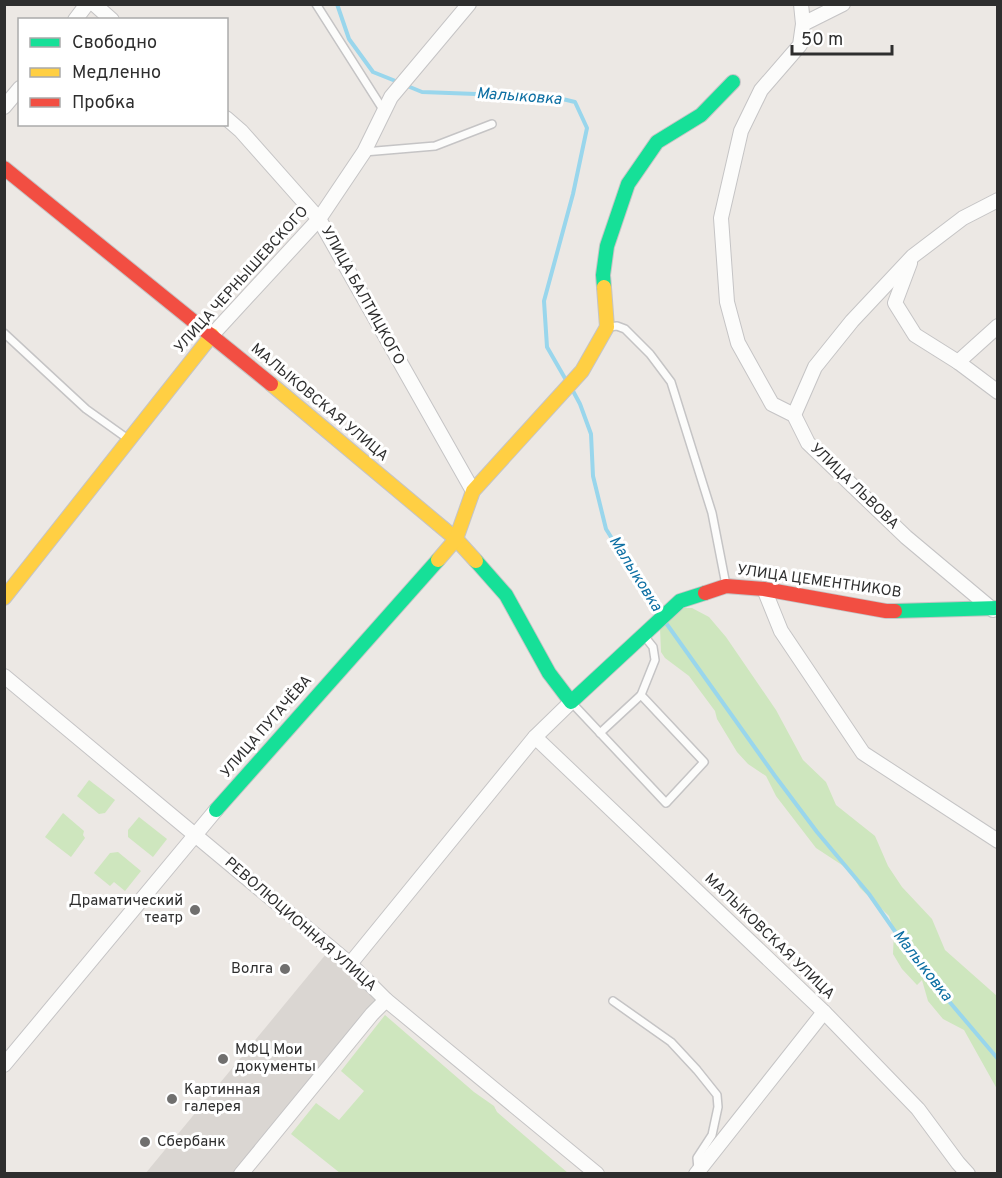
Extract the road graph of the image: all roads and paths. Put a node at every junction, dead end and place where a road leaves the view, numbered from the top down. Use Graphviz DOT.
graph roads {
  1 [pos="87,4"];
  2 [pos="94,4"];
  3 [pos="316,4"];
  4 [pos="469,4"];
  5 [pos="801,4"];
  6 [pos="843,4"];
  7 [pos="76,18"];
  8 [pos="110,18"];
  9 [pos="803,24"];
  10 [pos="733,82"];
  11 [pos="18,90"];
  12 [pos="4,107"];
  13 [pos="384,111"];
  14 [pos="228,120"];
  15 [pos="492,124"];
  16 [pos="364,153"];
  17 [pos="4,168"];
  18 [pos="998,200"];
  19 [pos="319,219"];
  20 [pos="913,256"];
  21 [pos="607,327"];
  22 [pos="998,327"];
  23 [pos="4,333"];
  24 [pos="212,335"];
  25 [pos="958,362"];
  26 [pos="998,392"];
  27 [pos="795,415"];
  28 [pos="129,440"];
  29 [pos="473,491"];
  30 [pos="456,539"];
  31 [pos="726,586"];
  32 [pos="764,589"];
  33 [pos="4,598"];
  34 [pos="996,610"];
  35 [pos="648,629"];
  36 [pos="4,676"];
  37 [pos="641,695"];
  38 [pos="571,702"];
  39 [pos="600,733"];
  40 [pos="535,737"];
  41 [pos="194,835"];
  42 [pos="998,841"];
  43 [pos="350,964"];
  44 [pos="386,999"];
  45 [pos="614,1001"];
  46 [pos="824,1012"];
  47 [pos="4,1065"];
  48 [pos="697,1172"];
  49 [pos="241,1173"];
  50 [pos="597,1173"];
  51 [pos="968,1173"];
  1 -- 7 [label="street"];
  2 -- 8 [label="street"];
  3 -- 13 [label="lane"];
  4 -- 13 [label="street, УЛИЦА ЧЕРНЫШЕВСКОГО"];
  5 -- 9 [label="street"];
  6 -- 9 [label="street"];
  9 -- 27 [label="street"];
  10 -- 21 [label="street"];
  11 -- 12 [label="street"];
  13 -- 16 [label="street, УЛИЦА ЧЕРНЫШЕВСКОГО"];
  14 -- 19 [label="street, УЛИЦА БАЛТИЦКОГО"];
  15 -- 16 [label="lane"];
  16 -- 19 [label="street, УЛИЦА ЧЕРНЫШЕВСКОГО"];
  17 -- 24 [label="street, МАЛЫКОВСКАЯ УЛИЦА"];
  18 -- 20 [label="street"];
  19 -- 24 [label="street, УЛИЦА ЧЕРНЫШЕВСКОГО"];
  19 -- 29 [label="street, УЛИЦА БАЛТИЦКОГО"];
  20 -- 25 [label="street"];
  20 -- 27 [label="street"];
  21 -- 29 [label="street, УЛИЦА ПУГАЧЁВА"];
  21 -- 31 [label="lane"];
  22 -- 25 [label="street"];
  23 -- 28 [label="lane"];
  24 -- 28 [label="street, УЛИЦА ЧЕРНЫШЕВСКОГО"];
  24 -- 30 [label="street, МАЛЫКОВСКАЯ УЛИЦА"];
  25 -- 26 [label="street"];
  27 -- 34 [label="street, УЛИЦА ЛЬВОВА"];
  28 -- 33 [label="street, УЛИЦА ЧЕРНЫШЕВСКОГО"];
  29 -- 30 [label="street, УЛИЦА ПУГАЧЁВА"];
  30 -- 38 [label="street, МАЛЫКОВСКАЯ УЛИЦА"];
  30 -- 41 [label="street, УЛИЦА ПУГАЧЁВА"];
  31 -- 32 [label="street, УЛИЦА ЦЕМЕНТНИКОВ"];
  31 -- 35 [label="street, УЛИЦА ЦЕМЕНТНИКОВ"];
  32 -- 34 [label="street, УЛИЦА ЦЕМЕНТНИКОВ"];
  32 -- 42 [label="street"];
  35 -- 37 [label="lane"];
  35 -- 38 [label="street, УЛИЦА ЦЕМЕНТНИКОВ"];
  36 -- 41 [label="street, РЕВОЛЮЦИОННАЯ УЛИЦА"];
  37 -- 39 [label="lane"];
  37 -- 39 [label="lane"];
  38 -- 39 [label="lane"];
  38 -- 40 [label="street"];
  40 -- 43 [label="street"];
  40 -- 46 [label="street, МАЛЫКОВСКАЯ УЛИЦА"];
  41 -- 43 [label="street, РЕВОЛЮЦИОННАЯ УЛИЦА"];
  41 -- 47 [label="street, УЛИЦА ПУГАЧЁВА"];
  43 -- 44 [label="street, РЕВОЛЮЦИОННАЯ УЛИЦА"];
  44 -- 49 [label="street"];
  44 -- 50 [label="street, РЕВОЛЮЦИОННАЯ УЛИЦА"];
  45 -- 48 [label="lane"];
  46 -- 48 [label="street"];
  46 -- 51 [label="street, МАЛЫКОВСКАЯ УЛИЦА"];
}
